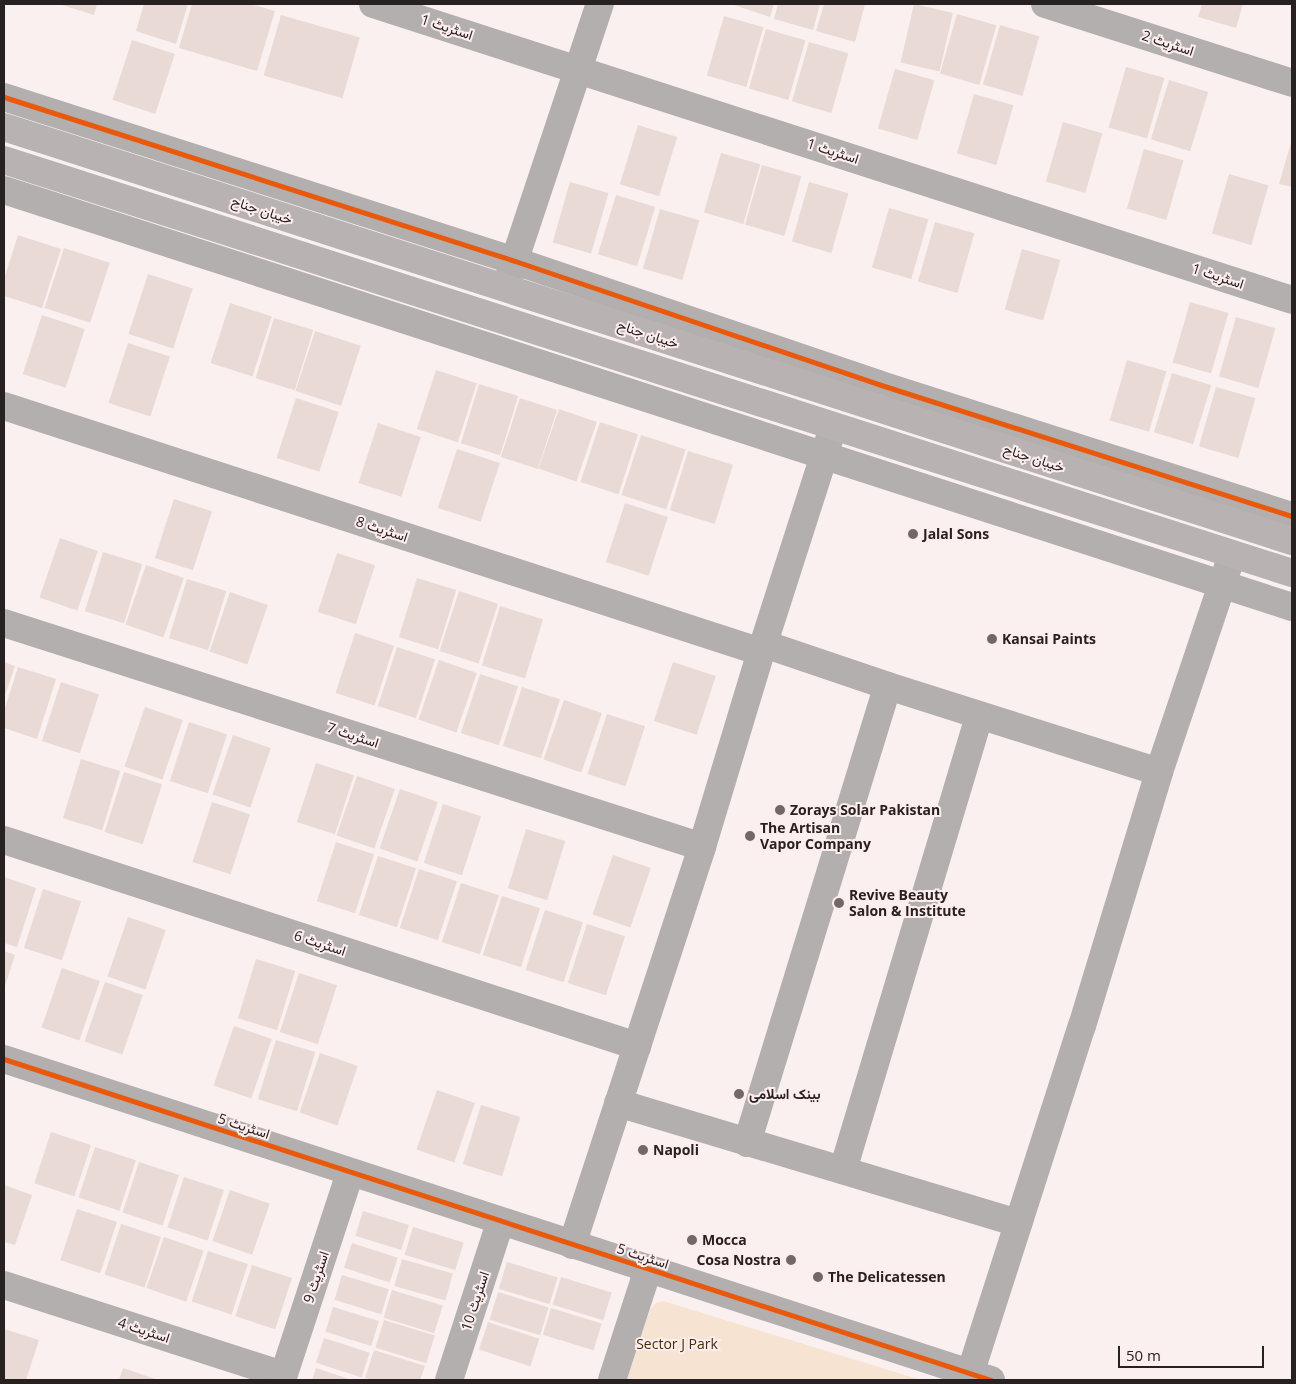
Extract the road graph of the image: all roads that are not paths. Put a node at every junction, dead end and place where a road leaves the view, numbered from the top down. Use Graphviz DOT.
graph roads {
  1 [pos="372,4"];
  2 [pos="600,4"];
  3 [pos="1045,4"];
  4 [pos="579,70"];
  5 [pos="1291,79"];
  6 [pos="4,97"];
  7 [pos="4,127"];
  8 [pos="4,161"];
  9 [pos="4,190"];
  10 [pos="515,261"];
  11 [pos="505,288"];
  12 [pos="1292,300"];
  13 [pos="4,406"];
  14 [pos="833,428"];
  15 [pos="824,455"];
  16 [pos="1292,516"];
  17 [pos="1292,541"];
  18 [pos="1232,554"];
  19 [pos="1292,573"];
  20 [pos="1223,585"];
  21 [pos="1292,607"];
  22 [pos="4,622"];
  23 [pos="762,648"];
  24 [pos="888,686"];
  25 [pos="979,716"];
  26 [pos="1159,772"];
  27 [pos="4,840"];
  28 [pos="702,847"];
  29 [pos="637,1046"];
  30 [pos="4,1060"];
  31 [pos="618,1103"];
  32 [pos="747,1143"];
  33 [pos="843,1170"];
  34 [pos="350,1173"];
  35 [pos="500,1223"];
  36 [pos="1018,1223"];
  37 [pos="572,1246"];
  38 [pos="648,1269"];
  39 [pos="4,1285"];
  40 [pos="980,1377"];
  41 [pos="283,1378"];
  42 [pos="449,1380"];
  43 [pos="612,1380"];
  1 -- 4 [label="street, اسٹریٹ 1"];
  2 -- 4 [label="street"];
  3 -- 5 [label="street, اسٹریٹ 2"];
  4 -- 10 [label="street"];
  4 -- 12 [label="street, اسٹریٹ 1"];
  6 -- 10 [label="street"];
  7 -- 11 [label="main road, خیبان جناح"];
  8 -- 14 [label="main road"];
  9 -- 15 [label="street"];
  10 -- 11 [label="street"];
  10 -- 16 [label="street"];
  11 -- 17 [label="main road, خیبان جناح"];
  13 -- 23 [label="street, اسٹریٹ 8"];
  14 -- 15 [label="street"];
  14 -- 18 [label="main road"];
  15 -- 20 [label="street"];
  15 -- 23 [label="street"];
  18 -- 19 [label="main road"];
  18 -- 20 [label="street"];
  20 -- 21 [label="street"];
  20 -- 26 [label="street"];
  22 -- 28 [label="street, اسٹریٹ 7"];
  23 -- 24 [label="street, اسٹریٹ 8"];
  23 -- 28 [label="street"];
  24 -- 25 [label="street, اسٹریٹ 8"];
  24 -- 32 [label="street"];
  25 -- 26 [label="street, اسٹریٹ 8"];
  25 -- 33 [label="street"];
  26 -- 36 [label="street"];
  27 -- 29 [label="street, اسٹریٹ 6"];
  28 -- 29 [label="street"];
  29 -- 31 [label="street"];
  30 -- 34 [label="street, اسٹریٹ 5"];
  31 -- 32 [label="street"];
  31 -- 37 [label="street"];
  32 -- 33 [label="street"];
  33 -- 36 [label="street"];
  34 -- 35 [label="street, اسٹریٹ 5"];
  34 -- 41 [label="street, اسٹریٹ 9"];
  35 -- 37 [label="street, اسٹریٹ 5"];
  35 -- 42 [label="street, اسٹریٹ 10"];
  36 -- 40 [label="street"];
  37 -- 38 [label="street, اسٹریٹ 5"];
  38 -- 40 [label="street, اسٹریٹ 5"];
  38 -- 43 [label="street"];
  39 -- 41 [label="street, اسٹریٹ 4"];
}
